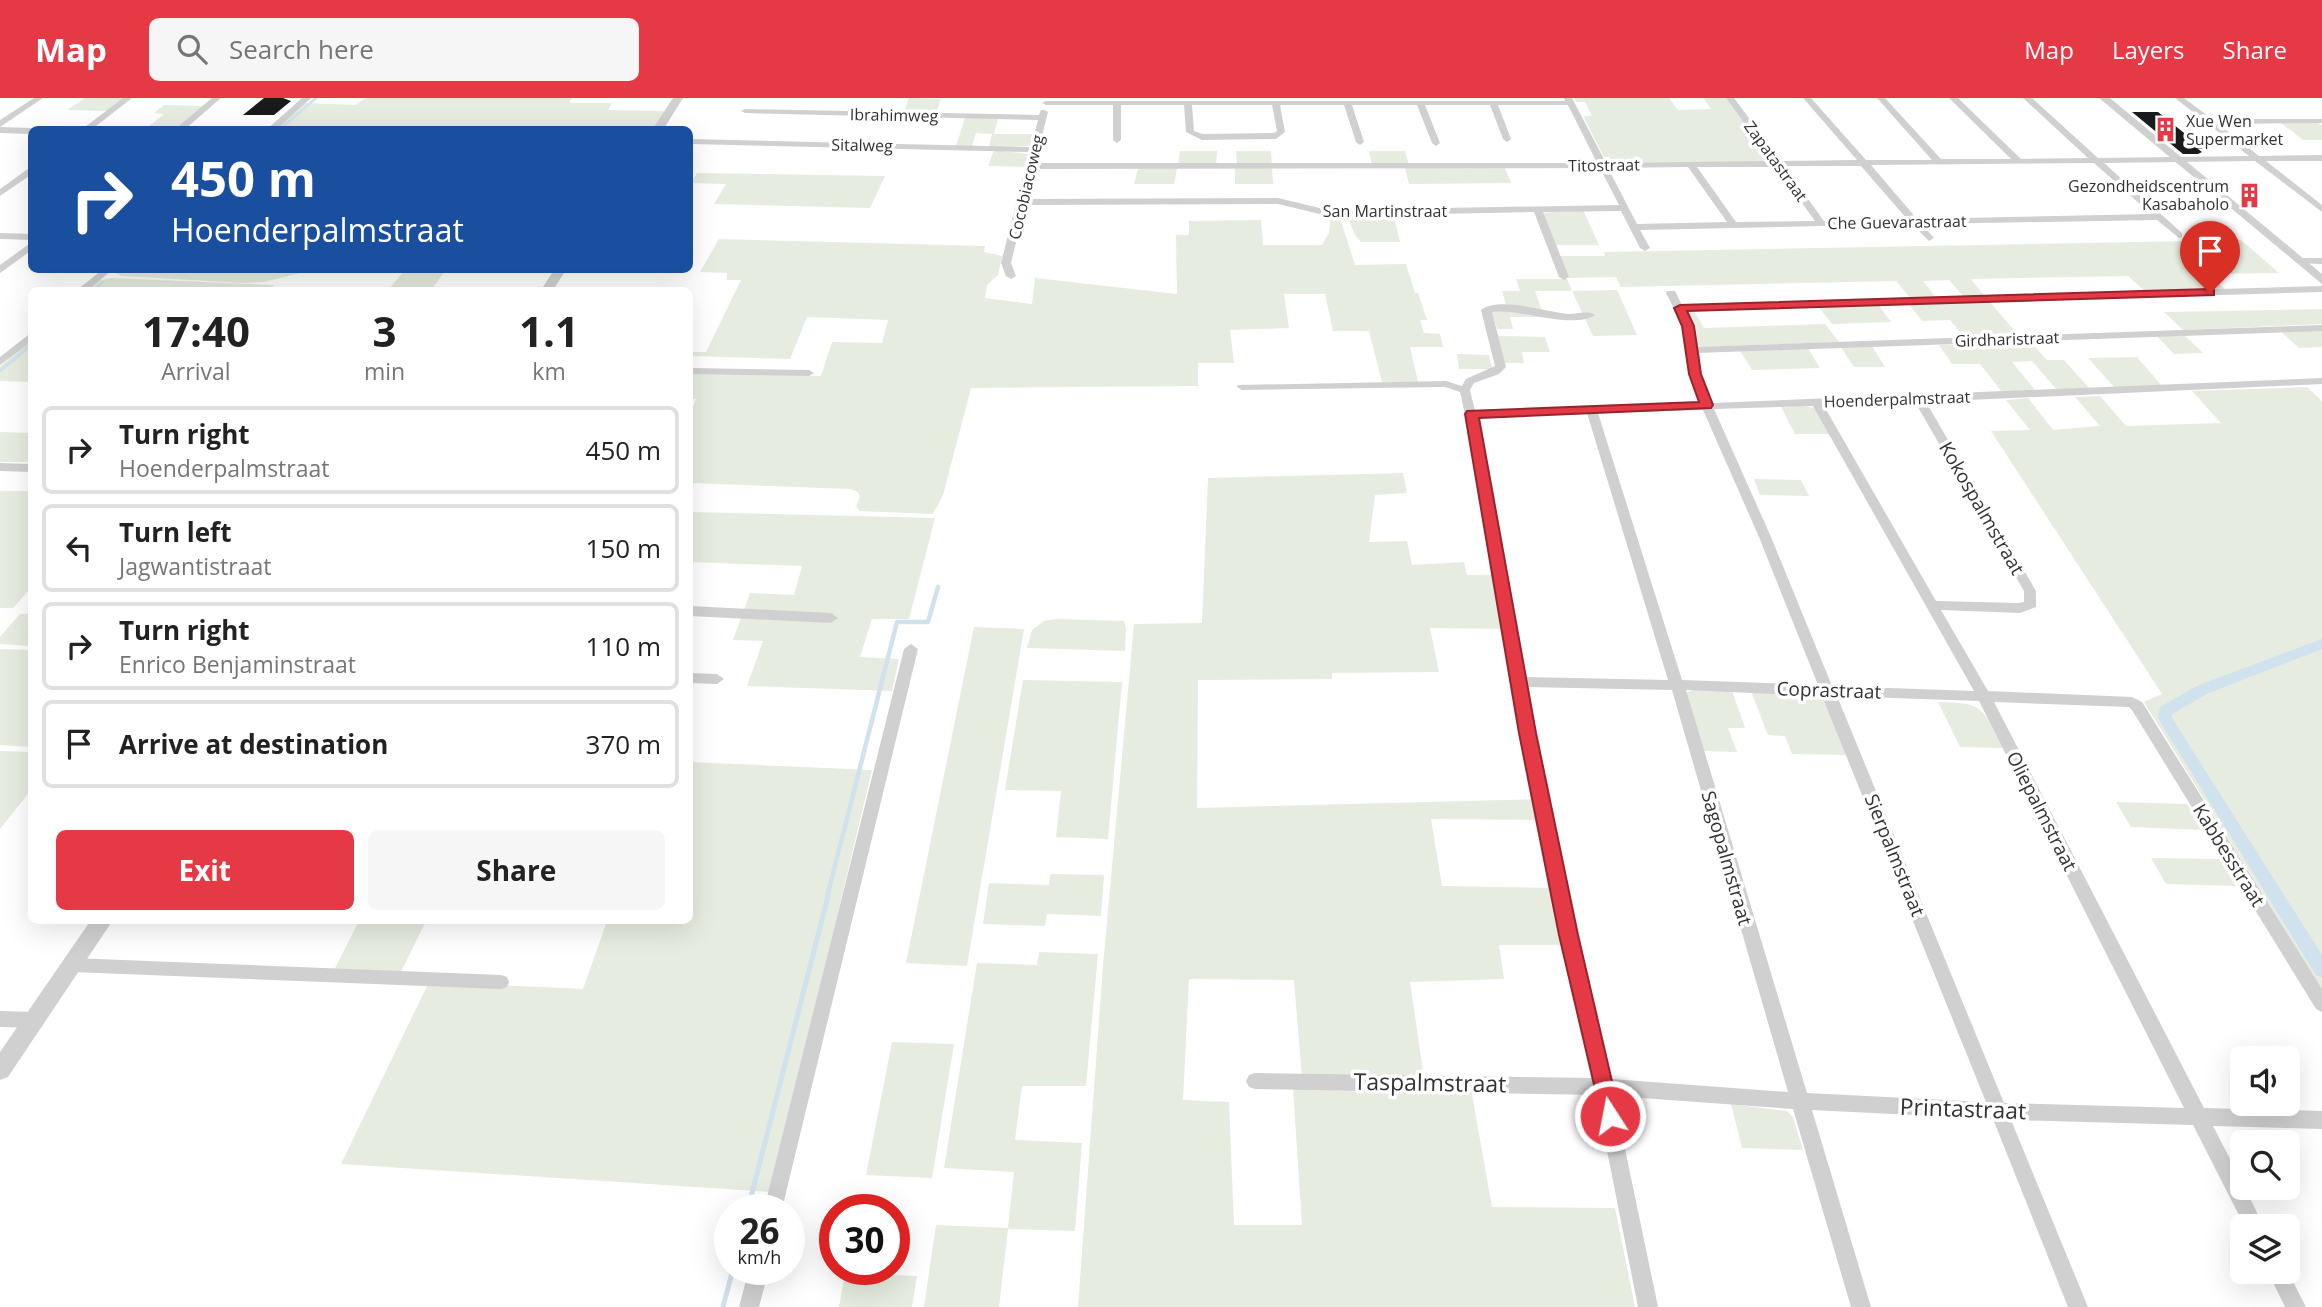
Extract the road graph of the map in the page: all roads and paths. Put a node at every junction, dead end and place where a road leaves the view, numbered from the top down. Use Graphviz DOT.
graph roads {
  1 [pos="39,98"];
  2 [pos="128,98"];
  3 [pos="217,98"];
  4 [pos="307,98"];
  5 [pos="678,98"];
  6 [pos="1730,98"];
  7 [pos="1807,98"];
  8 [pos="1881,98"];
  9 [pos="1953,98"];
  10 [pos="2027,98"];
  11 [pos="2104,98"];
  12 [pos="2179,98"];
  13 [pos="1569,100"];
  14 [pos="1047,101"];
  15 [pos="1276,103"];
  16 [pos="1348,103"];
  17 [pos="1493,103"];
  18 [pos="1117,104"];
  19 [pos="1188,104"];
  20 [pos="1420,104"];
  21 [pos="745,111"];
  22 [pos="1042,118"];
  23 [pos="2322,121"];
  24 [pos="2211,122"];
  25 [pos="0,124"];
  26 [pos="90,126"];
  27 [pos="183,126"];
  28 [pos="275,126"];
  29 [pos="660,126"];
  30 [pos="0,130"];
  31 [pos="28,131"];
  32 [pos="1507,139"];
  33 [pos="1117,140"];
  34 [pos="693,142"];
  35 [pos="1360,142"];
  36 [pos="1436,143"];
  37 [pos="1034,150"];
  38 [pos="2322,158"];
  39 [pos="2258,159"];
  40 [pos="2097,160"];
  41 [pos="2178,160"];
  42 [pos="2018,161"];
  43 [pos="1939,162"];
  44 [pos="1779,163"];
  45 [pos="1861,163"];
  46 [pos="1690,164"];
  47 [pos="1603,165"];
  48 [pos="1030,166"];
  49 [pos="28,172"];
  50 [pos="0,193"];
  51 [pos="1020,202"];
  52 [pos="2320,205"];
  53 [pos="1624,208"];
  54 [pos="1537,209"];
  55 [pos="2160,217"];
  56 [pos="1915,222"];
  57 [pos="1822,224"];
  58 [pos="1733,225"];
  59 [pos="1634,227"];
  60 [pos="2179,235"];
  61 [pos="0,236"];
  62 [pos="28,237"];
  63 [pos="1929,238"];
  64 [pos="28,248"];
  65 [pos="1645,248"];
  66 [pos="2300,261"];
  67 [pos="2322,261"];
  68 [pos="0,271"];
  69 [pos="103,273"];
  70 [pos="1011,276"];
  71 [pos="1564,277"];
  72 [pos="2322,280"];
  73 [pos="86,287"];
  74 [pos="2322,289"];
  75 [pos="1671,293"];
  76 [pos="1680,308"];
  77 [pos="1590,315"];
  78 [pos="2322,328"];
  79 [pos="28,338"];
  80 [pos="1693,350"];
  81 [pos="0,362"];
  82 [pos="693,371"];
  83 [pos="809,373"];
  84 [pos="2322,381"];
  85 [pos="1242,387"];
  86 [pos="1465,390"];
  87 [pos="1919,400"];
  88 [pos="1816,402"];
  89 [pos="1707,405"];
  90 [pos="1591,409"];
  91 [pos="1472,414"];
  92 [pos="0,467"];
  93 [pos="28,468"];
  94 [pos="1930,605"];
  95 [pos="693,611"];
  96 [pos="831,618"];
  97 [pos="911,649"];
  98 [pos="693,678"];
  99 [pos="718,679"];
  100 [pos="1520,682"];
  101 [pos="1676,685"];
  102 [pos="1828,690"];
  103 [pos="1983,695"];
  104 [pos="2137,706"];
  105 [pos="100,924"];
  106 [pos="72,965"];
  107 [pos="501,982"];
  108 [pos="2322,1004"];
  109 [pos="0,1019"];
  110 [pos="34,1020"];
  111 [pos="0,1070"];
  112 [pos="1255,1081"];
  113 [pos="1604,1089"];
  114 [pos="1799,1101"];
  115 [pos="1998,1111"];
  116 [pos="2199,1117"];
  117 [pos="2322,1120"];
  118 [pos="777,1194"];
  119 [pos="2248,1214"];
  120 [pos="2284,1284"];
  121 [pos="755,1285"];
  122 [pos="749,1307"];
  123 [pos="1648,1307"];
  124 [pos="1861,1307"];
  125 [pos="2078,1307"];
  126 [pos="2296,1307"];
  1 -- 25 [label="street"];
  2 -- 26 [label="street"];
  3 -- 27 [label="street"];
  4 -- 28 [label="street"];
  5 -- 29 [label="street"];
  6 -- 44 [label="street, Zapatastraat"];
  7 -- 45 [label="street"];
  8 -- 43 [label="street"];
  9 -- 42 [label="street"];
  10 -- 40 [label="street"];
  11 -- 41 [label="street"];
  12 -- 24 [label="street"];
  13 -- 17 [label="street"];
  13 -- 47 [label="street"];
  14 -- 18 [label="street"];
  14 -- 22 [label="street, Cocobiacoweg"];
  15 -- 16 [label="street"];
  15 -- 19 [label="street"];
  15 -- 19 [label="street"];
  16 -- 20 [label="street"];
  16 -- 35 [label="street"];
  17 -- 20 [label="street"];
  17 -- 32 [label="street"];
  18 -- 19 [label="street"];
  18 -- 33 [label="street"];
  20 -- 36 [label="street"];
  21 -- 22 [label="street, Ibrahimweg"];
  22 -- 37 [label="street, Cocobiacoweg"];
  23 -- 24 [label="street"];
  24 -- 39 [label="street"];
  30 -- 31 [label="street"];
  34 -- 37 [label="street, Sitalweg"];
  37 -- 48 [label="street, Cocobiacoweg"];
  38 -- 39 [label="street, Titostraat"];
  39 -- 41 [label="street, Titostraat"];
  39 -- 52 [label="street"];
  40 -- 41 [label="street, Titostraat"];
  40 -- 42 [label="street, Titostraat"];
  40 -- 55 [label="street"];
  41 -- 66 [label="street"];
  42 -- 43 [label="street, Titostraat"];
  43 -- 45 [label="street, Titostraat"];
  44 -- 45 [label="street, Titostraat"];
  44 -- 46 [label="street, Titostraat"];
  44 -- 57 [label="street, Zapatastraat"];
  45 -- 56 [label="street"];
  46 -- 47 [label="street, Titostraat"];
  46 -- 58 [label="street"];
  47 -- 48 [label="street, Titostraat"];
  47 -- 53 [label="street"];
  48 -- 51 [label="street, Cocobiacoweg"];
  49 -- 50 [label="street"];
  51 -- 54 [label="street, San Martinstraat"];
  51 -- 70 [label="street, Cocobiacoweg"];
  53 -- 54 [label="street, San Martinstraat"];
  53 -- 59 [label="street"];
  54 -- 71 [label="street"];
  55 -- 56 [label="street, Che Guevarastraat"];
  55 -- 60 [label="street"];
  56 -- 57 [label="street, Che Guevarastraat"];
  56 -- 63 [label="street"];
  57 -- 58 [label="street, Che Guevarastraat"];
  58 -- 59 [label="street, Che Guevarastraat"];
  59 -- 65 [label="street"];
  61 -- 62 [label="street"];
  64 -- 68 [label="street"];
  66 -- 67 [label="street"];
  66 -- 72 [label="street"];
  69 -- 73 [label="street"];
  74 -- 76 [label="street"];
  75 -- 76 [label="street, Sierpalmstraat"];
  76 -- 80 [label="street, Sierpalmstraat"];
  77 -- 86 [label="street"];
  78 -- 80 [label="street, Girdharistraat"];
  79 -- 81 [label="street"];
  80 -- 89 [label="street, Sierpalmstraat"];
  82 -- 83 [label="street"];
  84 -- 87 [label="street, Hoenderpalmstraat"];
  85 -- 86 [label="street"];
  86 -- 91 [label="street"];
  87 -- 88 [label="street, Hoenderpalmstraat"];
  87 -- 94 [label="street, Kokospalmstraat"];
  88 -- 89 [label="street, Hoenderpalmstraat"];
  88 -- 94 [label="street, Oliepalmstraat"];
  89 -- 90 [label="street, Hoenderpalmstraat"];
  89 -- 102 [label="street, Sierpalmstraat"];
  90 -- 91 [label="street, Hoenderpalmstraat"];
  90 -- 101 [label="street, Sagopalmstraat"];
  91 -- 100 [label="street"];
  92 -- 93 [label="street"];
  94 -- 103 [label="street, Oliepalmstraat"];
  95 -- 96 [label="street"];
  97 -- 118 [label="street"];
  98 -- 99 [label="street"];
  100 -- 101 [label="street, Coprastraat"];
  100 -- 113 [label="street"];
  101 -- 102 [label="street, Coprastraat"];
  101 -- 114 [label="street, Sagopalmstraat"];
  102 -- 103 [label="street, Coprastraat"];
  102 -- 115 [label="street, Sierpalmstraat"];
  103 -- 104 [label="street, Coprastraat"];
  103 -- 116 [label="street, Oliepalmstraat"];
  104 -- 108 [label="street, Kabbesstraat"];
  105 -- 106 [label="street"];
  106 -- 107 [label="street"];
  106 -- 110 [label="street"];
  109 -- 110 [label="street"];
  110 -- 111 [label="street"];
  112 -- 113 [label="street, Taspalmstraat"];
  113 -- 114 [label="street, Printastraat"];
  113 -- 123 [label="street"];
  114 -- 115 [label="street, Printastraat"];
  114 -- 124 [label="street, Sagopalmstraat"];
  115 -- 116 [label="street, Printastraat"];
  115 -- 125 [label="street, Sierpalmstraat"];
  116 -- 117 [label="street, Printastraat"];
  116 -- 119 [label="street, Oliepalmstraat"];
  120 -- 126 [label="street"];
  121 -- 122 [label="street"];
}
